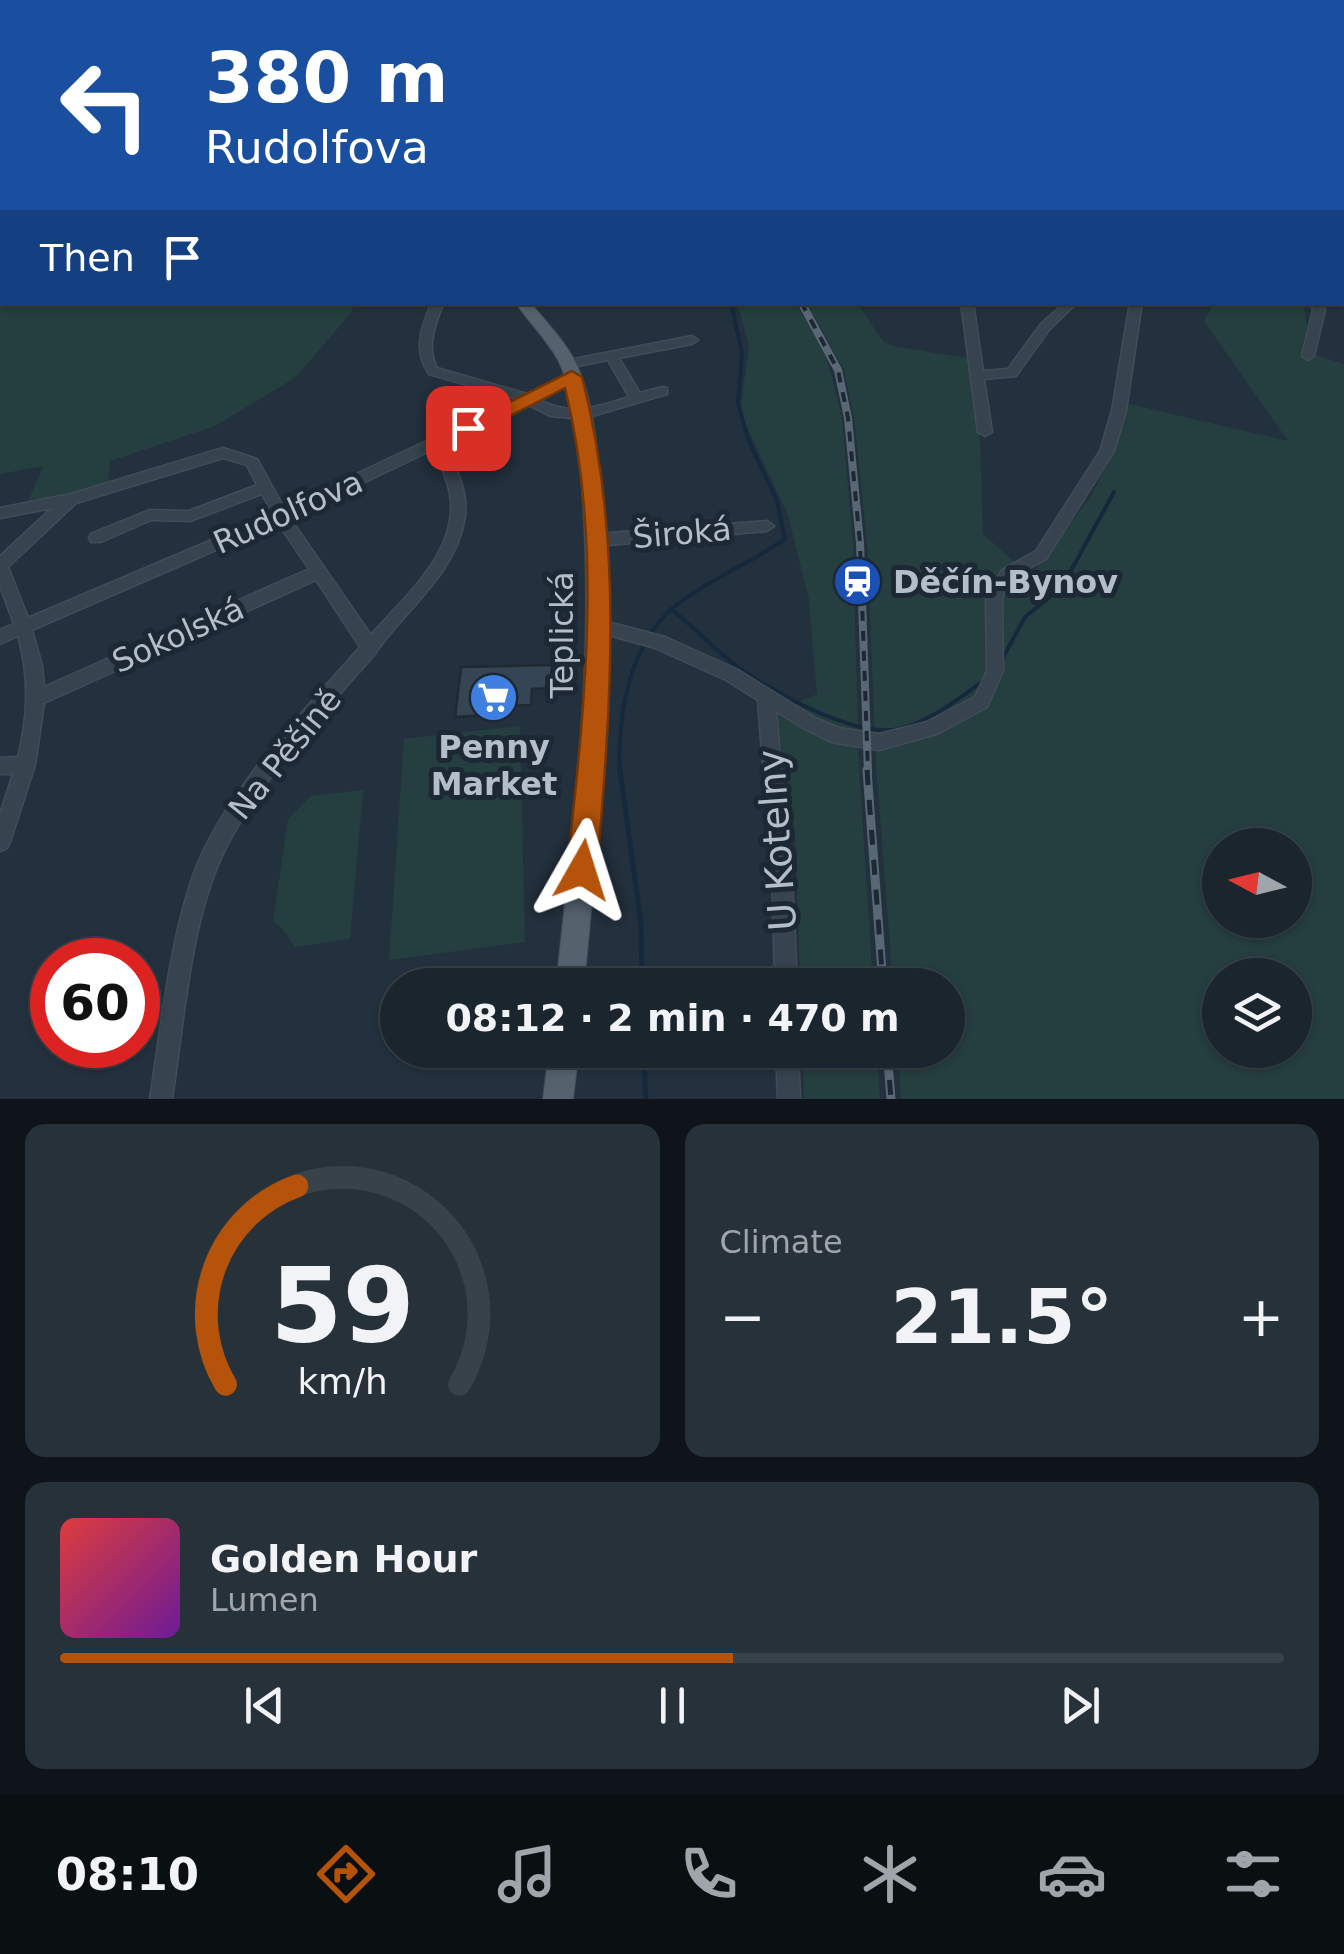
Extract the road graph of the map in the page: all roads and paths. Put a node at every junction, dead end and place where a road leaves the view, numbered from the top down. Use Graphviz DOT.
graph roads {
  1 [pos="437,305"];
  2 [pos="524,305"];
  3 [pos="967,305"];
  4 [pos="1070,305"];
  5 [pos="1136,305"];
  6 [pos="1318,305"];
  7 [pos="692,340"];
  8 [pos="611,356"];
  9 [pos="1308,356"];
  10 [pos="570,370"];
  11 [pos="976,375"];
  12 [pos="662,390"];
  13 [pos="636,398"];
  14 [pos="529,400"];
  15 [pos="582,414"];
  16 [pos="985,432"];
  17 [pos="438,442"];
  18 [pos="266,487"];
  19 [pos="71,499"];
  20 [pos="0,513"];
  21 [pos="281,516"];
  22 [pos="767,526"];
  23 [pos="96,538"];
  24 [pos="598,540"];
  25 [pos="0,566"];
  26 [pos="318,572"];
  27 [pos="600,626"];
  28 [pos="24,627"];
  29 [pos="0,637"];
  30 [pos="371,649"];
  31 [pos="766,695"];
  32 [pos="37,698"];
  33 [pos="26,765"];
  34 [pos="0,766"];
  35 [pos="0,842"];
  36 [pos="572,968"];
  37 [pos="785,968"];
  38 [pos="562,1068"];
  39 [pos="788,1068"];
  40 [pos="161,1099"];
  41 [pos="558,1099"];
  42 [pos="789,1099"];
  1 -- 14 [label="street"];
  2 -- 10 [label="main road, Teplická"];
  3 -- 11 [label="street"];
  4 -- 11 [label="street"];
  5 -- 31 [label="street"];
  6 -- 9 [label="street"];
  7 -- 8 [label="street, Rudolfova"];
  8 -- 10 [label="street, Rudolfova"];
  8 -- 13 [label="street"];
  10 -- 14 [label="street, Rudolfova"];
  10 -- 15 [label="main road, Teplická"];
  11 -- 16 [label="street"];
  12 -- 13 [label="street"];
  13 -- 15 [label="street"];
  14 -- 15 [label="street"];
  14 -- 17 [label="street, Rudolfova"];
  15 -- 24 [label="main road, Teplická"];
  17 -- 21 [label="street, Rudolfova"];
  17 -- 30 [label="street, Na Pěšině"];
  18 -- 19 [label="street"];
  18 -- 21 [label="street"];
  18 -- 23 [label="street"];
  19 -- 20 [label="street"];
  19 -- 25 [label="street"];
  21 -- 26 [label="street"];
  21 -- 28 [label="street, Rudolfova"];
  22 -- 24 [label="street, Široká"];
  24 -- 27 [label="main road, Teplická"];
  25 -- 28 [label="street"];
  26 -- 30 [label="street"];
  26 -- 32 [label="street, Sokolská"];
  27 -- 31 [label="street"];
  27 -- 36 [label="main road, Teplická"];
  28 -- 29 [label="street, Rudolfova"];
  28 -- 32 [label="street"];
  30 -- 40 [label="street, Na Pěšině"];
  31 -- 37 [label="street, U Kotelny"];
  32 -- 33 [label="street"];
  33 -- 34 [label="street"];
  33 -- 35 [label="street"];
  38 -- 41 [label="main road"];
  39 -- 42 [label="street"];
}
